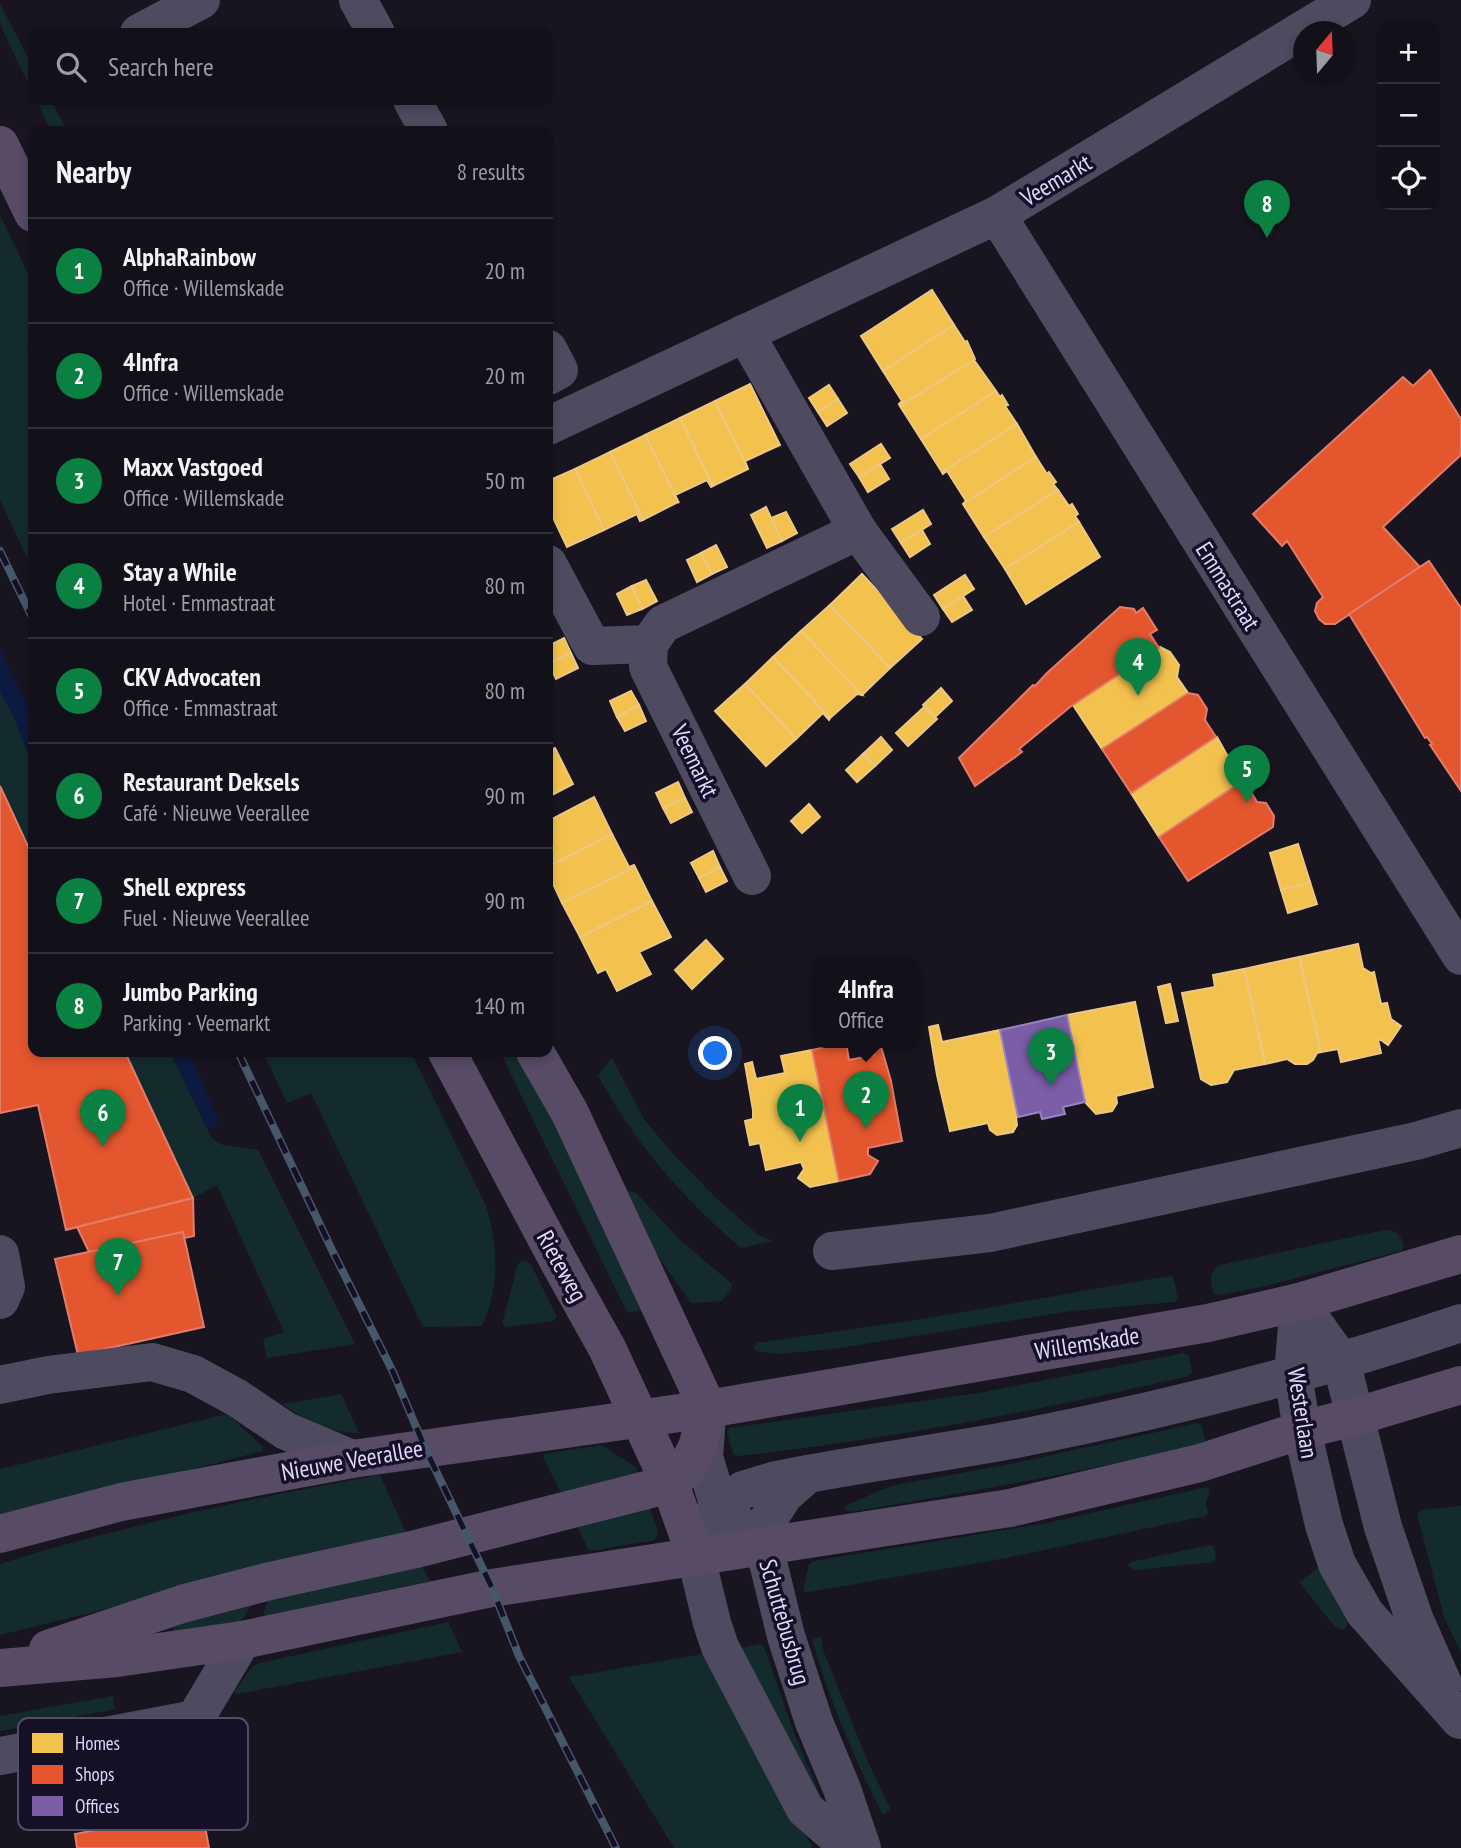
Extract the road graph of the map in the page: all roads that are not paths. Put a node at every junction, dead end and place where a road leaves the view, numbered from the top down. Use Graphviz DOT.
graph roads {
  1 [pos="201,0"];
  2 [pos="358,0"];
  3 [pos="1352,0"];
  4 [pos="148,28"];
  5 [pos="373,28"];
  6 [pos="415,105"];
  7 [pos="426,126"];
  8 [pos="0,145"];
  9 [pos="28,203"];
  10 [pos="997,215"];
  11 [pos="745,333"];
  12 [pos="553,359"];
  13 [pos="553,373"];
  14 [pos="553,424"];
  15 [pos="858,531"];
  16 [pos="553,573"];
  17 [pos="921,617"];
  18 [pos="649,644"];
  19 [pos="752,876"];
  20 [pos="1461,956"];
  21 [pos="450,1057"];
  22 [pos="538,1057"];
  23 [pos="1461,1128"];
  24 [pos="832,1251"];
  25 [pos="0,1254"];
  26 [pos="1461,1254"];
  27 [pos="0,1300"];
  28 [pos="1299,1302"];
  29 [pos="1461,1323"];
  30 [pos="1341,1361"];
  31 [pos="1293,1374"];
  32 [pos="0,1385"];
  33 [pos="1461,1385"];
  34 [pos="708,1409"];
  35 [pos="1354,1417"];
  36 [pos="641,1418"];
  37 [pos="1302,1430"];
  38 [pos="352,1459"];
  39 [pos="808,1474"];
  40 [pos="670,1484"];
  41 [pos="719,1507"];
  42 [pos="0,1534"];
  43 [pos="764,1546"];
  44 [pos="695,1557"];
  45 [pos="242,1640"];
  46 [pos="0,1667"];
  47 [pos="196,1718"];
  48 [pos="1461,1720"];
  49 [pos="18,1753"];
  50 [pos="0,1756"];
  51 [pos="850,1848"];
  52 [pos="862,1848"];
  1 -- 4 [label="street"];
  2 -- 5 [label="street"];
  3 -- 10 [label="street, Veemarkt"];
  6 -- 7 [label="street"];
  8 -- 9 [label="main road"];
  10 -- 11 [label="street, Veemarkt"];
  10 -- 20 [label="street, Emmastraat"];
  11 -- 14 [label="street, Veemarkt"];
  11 -- 15 [label="street"];
  12 -- 13 [label="street"];
  15 -- 17 [label="street"];
  15 -- 18 [label="street"];
  16 -- 18 [label="street"];
  18 -- 19 [label="street, Veemarkt"];
  21 -- 36 [label="main road, Rieteweg"];
  22 -- 34 [label="main road"];
  23 -- 24 [label="street"];
  25 -- 27 [label="street"];
  26 -- 28 [label="main road, Willemskade"];
  28 -- 30 [label="street, Westerlaan"];
  28 -- 31 [label="street, Westerlaan"];
  28 -- 34 [label="main road, Willemskade"];
  29 -- 30 [label="street"];
  30 -- 31 [label="street"];
  30 -- 35 [label="street, Westerlaan"];
  31 -- 37 [label="street, Westerlaan"];
  31 -- 39 [label="street"];
  32 -- 38 [label="street"];
  33 -- 35 [label="main road"];
  34 -- 36 [label="main road, Nieuwe Veerallee"];
  34 -- 40 [label="main road"];
  34 -- 41 [label="street"];
  35 -- 37 [label="main road"];
  35 -- 48 [label="street, Westerlaan"];
  36 -- 38 [label="main road, Nieuwe Veerallee"];
  36 -- 40 [label="main road, Rieteweg"];
  37 -- 43 [label="main road"];
  37 -- 48 [label="street, Westerlaan"];
  38 -- 42 [label="main road, Nieuwe Veerallee"];
  39 -- 41 [label="street"];
  39 -- 43 [label="street"];
  40 -- 44 [label="main road, Rieteweg"];
  40 -- 46 [label="main road"];
  41 -- 43 [label="street, Schuttebusbrug"];
  41 -- 44 [label="street"];
  43 -- 44 [label="main road"];
  43 -- 52 [label="street, Schuttebusbrug"];
  44 -- 45 [label="main road"];
  44 -- 51 [label="street"];
  45 -- 46 [label="main road"];
  45 -- 47 [label="street"];
  49 -- 50 [label="street"];
}
